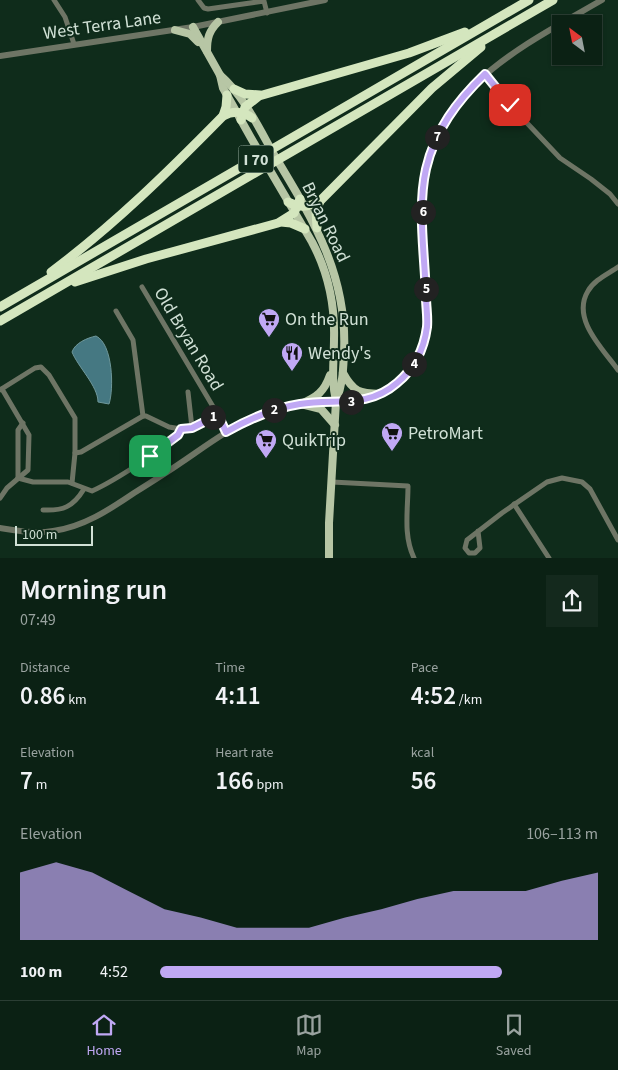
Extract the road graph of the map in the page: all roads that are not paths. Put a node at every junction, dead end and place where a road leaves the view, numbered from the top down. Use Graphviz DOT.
graph roads {
  1 [pos="54,0"];
  2 [pos="198,0"];
  3 [pos="325,0"];
  4 [pos="529,0"];
  5 [pos="553,0"];
  6 [pos="602,0"];
  7 [pos="315,1"];
  8 [pos="267,12"];
  9 [pos="497,19"];
  10 [pos="218,22"];
  11 [pos="193,27"];
  12 [pos="175,30"];
  13 [pos="498,32"];
  14 [pos="74,44"];
  15 [pos="207,53"];
  16 [pos="0,56"];
  17 [pos="485,74"];
  18 [pos="231,92"];
  19 [pos="263,95"];
  20 [pos="241,113"];
  21 [pos="223,116"];
  22 [pos="252,118"];
  23 [pos="320,201"];
  24 [pos="288,202"];
  25 [pos="618,204"];
  26 [pos="299,206"];
  27 [pos="278,223"];
  28 [pos="317,228"];
  29 [pos="305,229"];
  30 [pos="618,266"];
  31 [pos="58,287"];
  32 [pos="142,287"];
  33 [pos="14,299"];
  34 [pos="0,307"];
  35 [pos="116,311"];
  36 [pos="0,321"];
  37 [pos="616,362"];
  38 [pos="333,368"];
  39 [pos="618,370"];
  40 [pos="343,373"];
  41 [pos="1,390"];
  42 [pos="188,392"];
  43 [pos="382,394"];
  44 [pos="336,401"];
  45 [pos="301,404"];
  46 [pos="218,415"];
  47 [pos="142,416"];
  48 [pos="23,423"];
  49 [pos="335,425"];
  50 [pos="192,428"];
  51 [pos="181,429"];
  52 [pos="226,432"];
  53 [pos="75,453"];
  54 [pos="18,478"];
  55 [pos="332,482"];
  56 [pos="72,483"];
  57 [pos="84,489"];
  58 [pos="0,498"];
  59 [pos="514,504"];
  60 [pos="43,510"];
  61 [pos="0,528"];
  62 [pos="478,531"];
  63 [pos="618,540"];
  64 [pos="329,558"];
  65 [pos="414,558"];
  66 [pos="549,558"];
  1 -- 14 [label="street"];
  2 -- 8 [label="street"];
  3 -- 7 [label="street, West Terra Lane"];
  4 -- 9 [label="highway, I 70"];
  5 -- 13 [label="highway, I 70"];
  6 -- 17 [label="street"];
  7 -- 8 [label="street, West Terra Lane"];
  8 -- 10 [label="street, West Terra Lane"];
  9 -- 19 [label="highway"];
  9 -- 33 [label="highway, I 70"];
  10 -- 11 [label="street, West Terra Lane"];
  10 -- 15 [label="main road"];
  11 -- 12 [label="street, West Terra Lane"];
  11 -- 15 [label="main road, Bryan Road"];
  12 -- 14 [label="street, West Terra Lane"];
  12 -- 15 [label="main road"];
  13 -- 23 [label="highway"];
  13 -- 31 [label="highway, I 70"];
  14 -- 16 [label="street, West Terra Lane"];
  15 -- 18 [label="main road, Bryan Road"];
  17 -- 25 [label="street"];
  17 -- 43 [label="street"];
  18 -- 19 [label="highway"];
  18 -- 20 [label="main road, Bryan Road"];
  18 -- 21 [label="highway"];
  19 -- 20 [label="highway"];
  20 -- 21 [label="highway"];
  20 -- 22 [label="highway"];
  20 -- 24 [label="main road, Bryan Road"];
  21 -- 33 [label="highway"];
  22 -- 26 [label="main road, Bryan Road"];
  23 -- 26 [label="highway"];
  23 -- 28 [label="highway"];
  24 -- 26 [label="highway"];
  26 -- 27 [label="highway"];
  26 -- 28 [label="main road, Bryan Road"];
  26 -- 29 [label="main road, Bryan Road"];
  27 -- 29 [label="highway"];
  27 -- 31 [label="highway"];
  28 -- 40 [label="main road, Bryan Road"];
  29 -- 38 [label="main road, Bryan Road"];
  30 -- 37 [label="street"];
  31 -- 36 [label="highway, I 70"];
  32 -- 46 [label="street, Old Bryan Road"];
  33 -- 34 [label="highway, I 70"];
  35 -- 47 [label="street"];
  37 -- 39 [label="street"];
  38 -- 44 [label="main road, Bryan Road"];
  38 -- 45 [label="main road"];
  40 -- 43 [label="main road"];
  40 -- 44 [label="main road, Bryan Road"];
  41 -- 48 [label="street"];
  41 -- 53 [label="street"];
  42 -- 50 [label="street"];
  43 -- 44 [label="street"];
  44 -- 45 [label="street"];
  44 -- 49 [label="main road, Bryan Road"];
  45 -- 49 [label="main road"];
  45 -- 52 [label="street"];
  46 -- 50 [label="street"];
  46 -- 52 [label="street, Old Bryan Road"];
  47 -- 51 [label="street"];
  47 -- 53 [label="street"];
  48 -- 54 [label="street"];
  48 -- 54 [label="street"];
  49 -- 55 [label="main road, Bryan Road"];
  50 -- 51 [label="street"];
  51 -- 57 [label="street"];
  52 -- 61 [label="street"];
  53 -- 56 [label="street"];
  54 -- 56 [label="street"];
  54 -- 58 [label="street"];
  55 -- 64 [label="main road, Bryan Road"];
  55 -- 65 [label="street"];
  56 -- 57 [label="street"];
  57 -- 60 [label="street"];
  59 -- 62 [label="street"];
  59 -- 63 [label="street"];
  59 -- 66 [label="street"];
}
